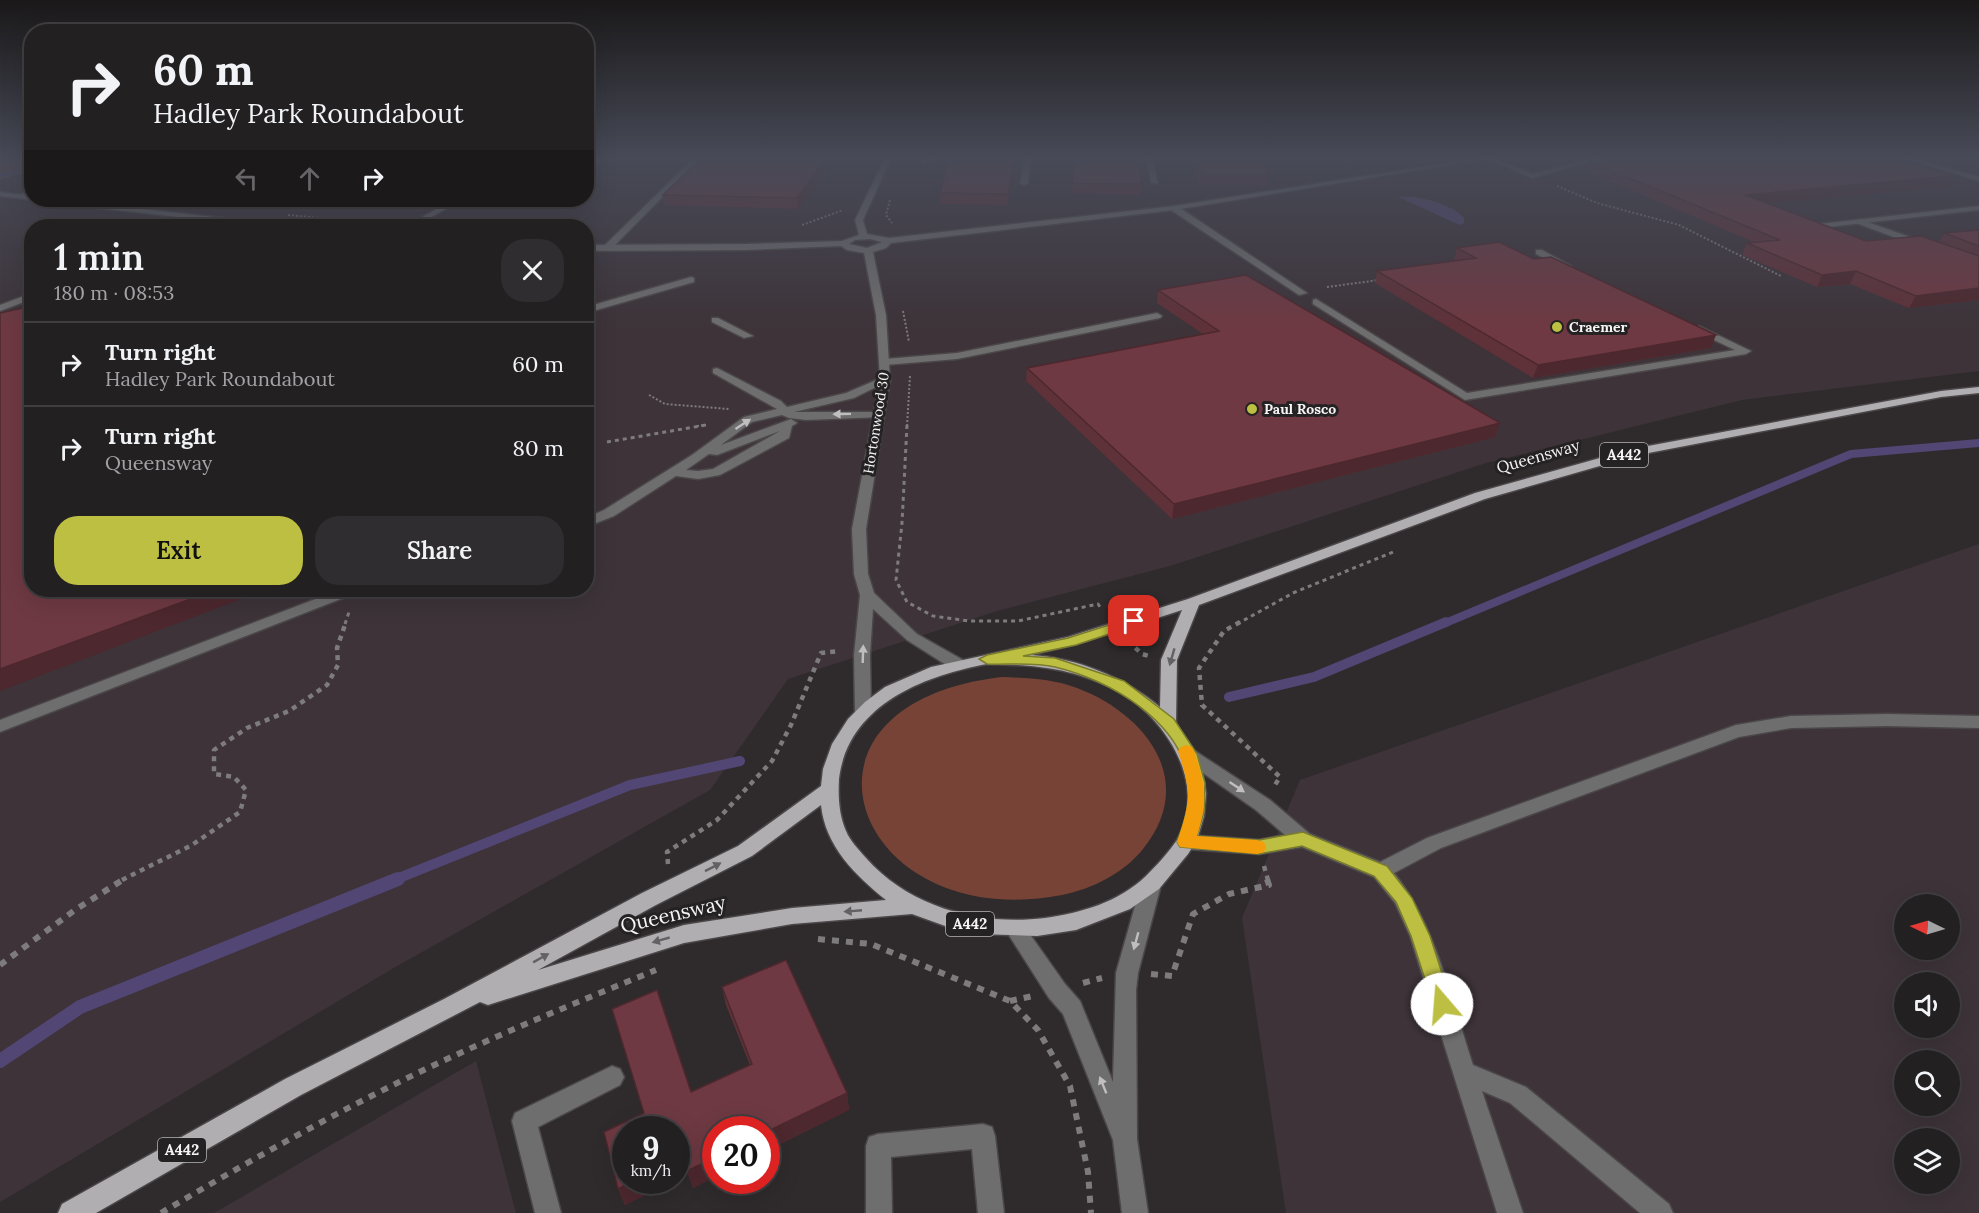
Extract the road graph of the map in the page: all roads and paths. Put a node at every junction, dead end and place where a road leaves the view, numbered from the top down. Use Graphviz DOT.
graph roads {
  1 [pos="172,215"];
  2 [pos="641,215"];
  3 [pos="862,215"];
  4 [pos="886,215"];
  5 [pos="1123,215"];
  6 [pos="1184,215"];
  7 [pos="1646,215"];
  8 [pos="1918,215"];
  9 [pos="211,219"];
  10 [pos="1859,221"];
  11 [pos="894,225"];
  12 [pos="1819,226"];
  13 [pos="864,236"];
  14 [pos="887,241"];
  15 [pos="844,243"];
  16 [pos="594,248"];
  17 [pos="607,248"];
  18 [pos="1908,248"];
  19 [pos="868,250"];
  20 [pos="1539,252"];
  21 [pos="1580,272"];
  22 [pos="1781,276"];
  23 [pos="1385,279"];
  24 [pos="691,280"];
  25 [pos="1319,288"];
  26 [pos="1302,293"];
  27 [pos="24,299"];
  28 [pos="19,301"];
  29 [pos="24,301"];
  30 [pos="1316,302"];
  31 [pos="0,308"];
  32 [pos="594,308"];
  33 [pos="903,310"];
  34 [pos="1157,316"];
  35 [pos="715,320"];
  36 [pos="1684,321"];
  37 [pos="748,336"];
  38 [pos="909,350"];
  39 [pos="885,362"];
  40 [pos="909,368"];
  41 [pos="717,371"];
  42 [pos="885,380"];
  43 [pos="1979,390"];
  44 [pos="649,395"];
  45 [pos="736,410"];
  46 [pos="785,411"];
  47 [pos="878,415"];
  48 [pos="806,417"];
  49 [pos="787,424"];
  50 [pos="708,425"];
  51 [pos="594,446"];
  52 [pos="696,459"];
  53 [pos="674,472"];
  54 [pos="594,520"];
  55 [pos="1401,548"];
  56 [pos="867,595"];
  57 [pos="333,597"];
  58 [pos="353,597"];
  59 [pos="1193,602"];
  60 [pos="933,616"];
  61 [pos="1115,627"];
  62 [pos="912,637"];
  63 [pos="863,647"];
  64 [pos="987,659"];
  65 [pos="1169,660"];
  66 [pos="957,664"];
  67 [pos="862,713"];
  68 [pos="1979,722"];
  69 [pos="1168,723"];
  70 [pos="0,726"];
  71 [pos="1189,754"];
  72 [pos="827,791"];
  73 [pos="1303,839"];
  74 [pos="1186,842"];
  75 [pos="1380,871"];
  76 [pos="1151,885"];
  77 [pos="671,888"];
  78 [pos="912,906"];
  79 [pos="1015,929"];
  80 [pos="812,938"];
  81 [pos="662,939"];
  82 [pos="0,965"];
  83 [pos="452,1006"];
  84 [pos="1464,1072"];
  85 [pos="612,1077"];
  86 [pos="1125,1139"];
  87 [pos="71,1213"];
  88 [pos="161,1213"];
  89 [pos="548,1213"];
  90 [pos="879,1213"];
  91 [pos="991,1213"];
  92 [pos="1091,1213"];
  93 [pos="1135,1213"];
  94 [pos="1510,1213"];
  95 [pos="1660,1213"];
  1 -- 9 [label="street"];
  2 -- 17 [label="street"];
  3 -- 13 [label="street"];
  4 -- 11 [label="path"];
  5 -- 14 [label="street"];
  6 -- 26 [label="street"];
  7 -- 22 [label="path"];
  8 -- 10 [label="street"];
  10 -- 12 [label="street"];
  10 -- 18 [label="street"];
  13 -- 14 [label="street"];
  13 -- 15 [label="street"];
  14 -- 19 [label="street"];
  15 -- 17 [label="street"];
  15 -- 19 [label="street"];
  16 -- 17 [label="street"];
  19 -- 39 [label="street, Hortonwood 30"];
  20 -- 21 [label="street"];
  23 -- 25 [label="path"];
  24 -- 32 [label="street"];
  27 -- 28 [label="street"];
  28 -- 29 [label="street"];
  28 -- 31 [label="street"];
  30 -- 36 [label="street"];
  33 -- 38 [label="path"];
  34 -- 39 [label="street"];
  35 -- 37 [label="street"];
  39 -- 42 [label="street, Hortonwood 30"];
  40 -- 60 [label="path"];
  41 -- 46 [label="street"];
  42 -- 46 [label="street"];
  42 -- 47 [label="street, Hortonwood 30"];
  43 -- 59 [label="main road, Queensway / A442"];
  44 -- 45 [label="path"];
  46 -- 48 [label="street"];
  52 -- 46 [label="street, one-way"];
  47 -- 48 [label="street, one-way"];
  47 -- 56 [label="street, Hortonwood 30"];
  48 -- 49 [label="street"];
  49 -- 52 [label="street"];
  49 -- 53 [label="street"];
  50 -- 51 [label="path"];
  52 -- 53 [label="street"];
  53 -- 54 [label="street"];
  55 -- 65 [label="path"];
  56 -- 62 [label="street"];
  56 -- 63 [label="street, Hortonwood 30"];
  57 -- 70 [label="street"];
  58 -- 82 [label="path"];
  59 -- 61 [label="main road, Queensway / A442"];
  59 -- 65 [label="main road, one-way"];
  60 -- 61 [label="path"];
  60 -- 62 [label="path"];
  61 -- 64 [label="main road, Queensway / A442"];
  61 -- 65 [label="path"];
  62 -- 66 [label="street"];
  67 -- 63 [label="street, Hortonwood 30, one-way"];
  63 -- 77 [label="path"];
  64 -- 66 [label="main road, A442"];
  64 -- 69 [label="main road, A442"];
  65 -- 69 [label="main road"];
  66 -- 67 [label="main road, A442"];
  67 -- 72 [label="main road, A442"];
  68 -- 75 [label="street"];
  69 -- 71 [label="main road, A442"];
  71 -- 73 [label="street, one-way"];
  71 -- 74 [label="main road, A442"];
  77 -- 72 [label="main road, Queensway / A442, one-way"];
  72 -- 78 [label="main road, A442"];
  73 -- 74 [label="street"];
  73 -- 75 [label="street"];
  74 -- 76 [label="main road, A442"];
  75 -- 84 [label="street"];
  76 -- 79 [label="main road, A442"];
  76 -- 86 [label="street, one-way"];
  83 -- 77 [label="main road, Queensway / A442, one-way"];
  78 -- 79 [label="main road, A442"];
  78 -- 81 [label="main road, Queensway / A442, one-way"];
  86 -- 79 [label="street, one-way"];
  80 -- 92 [label="path"];
  81 -- 83 [label="main road, Queensway / A442, one-way"];
  81 -- 88 [label="path"];
  83 -- 87 [label="main road, Queensway / A442"];
  84 -- 94 [label="street"];
  84 -- 95 [label="street"];
  85 -- 89 [label="street"];
  86 -- 93 [label="street"];
  90 -- 91 [label="street"];
}
